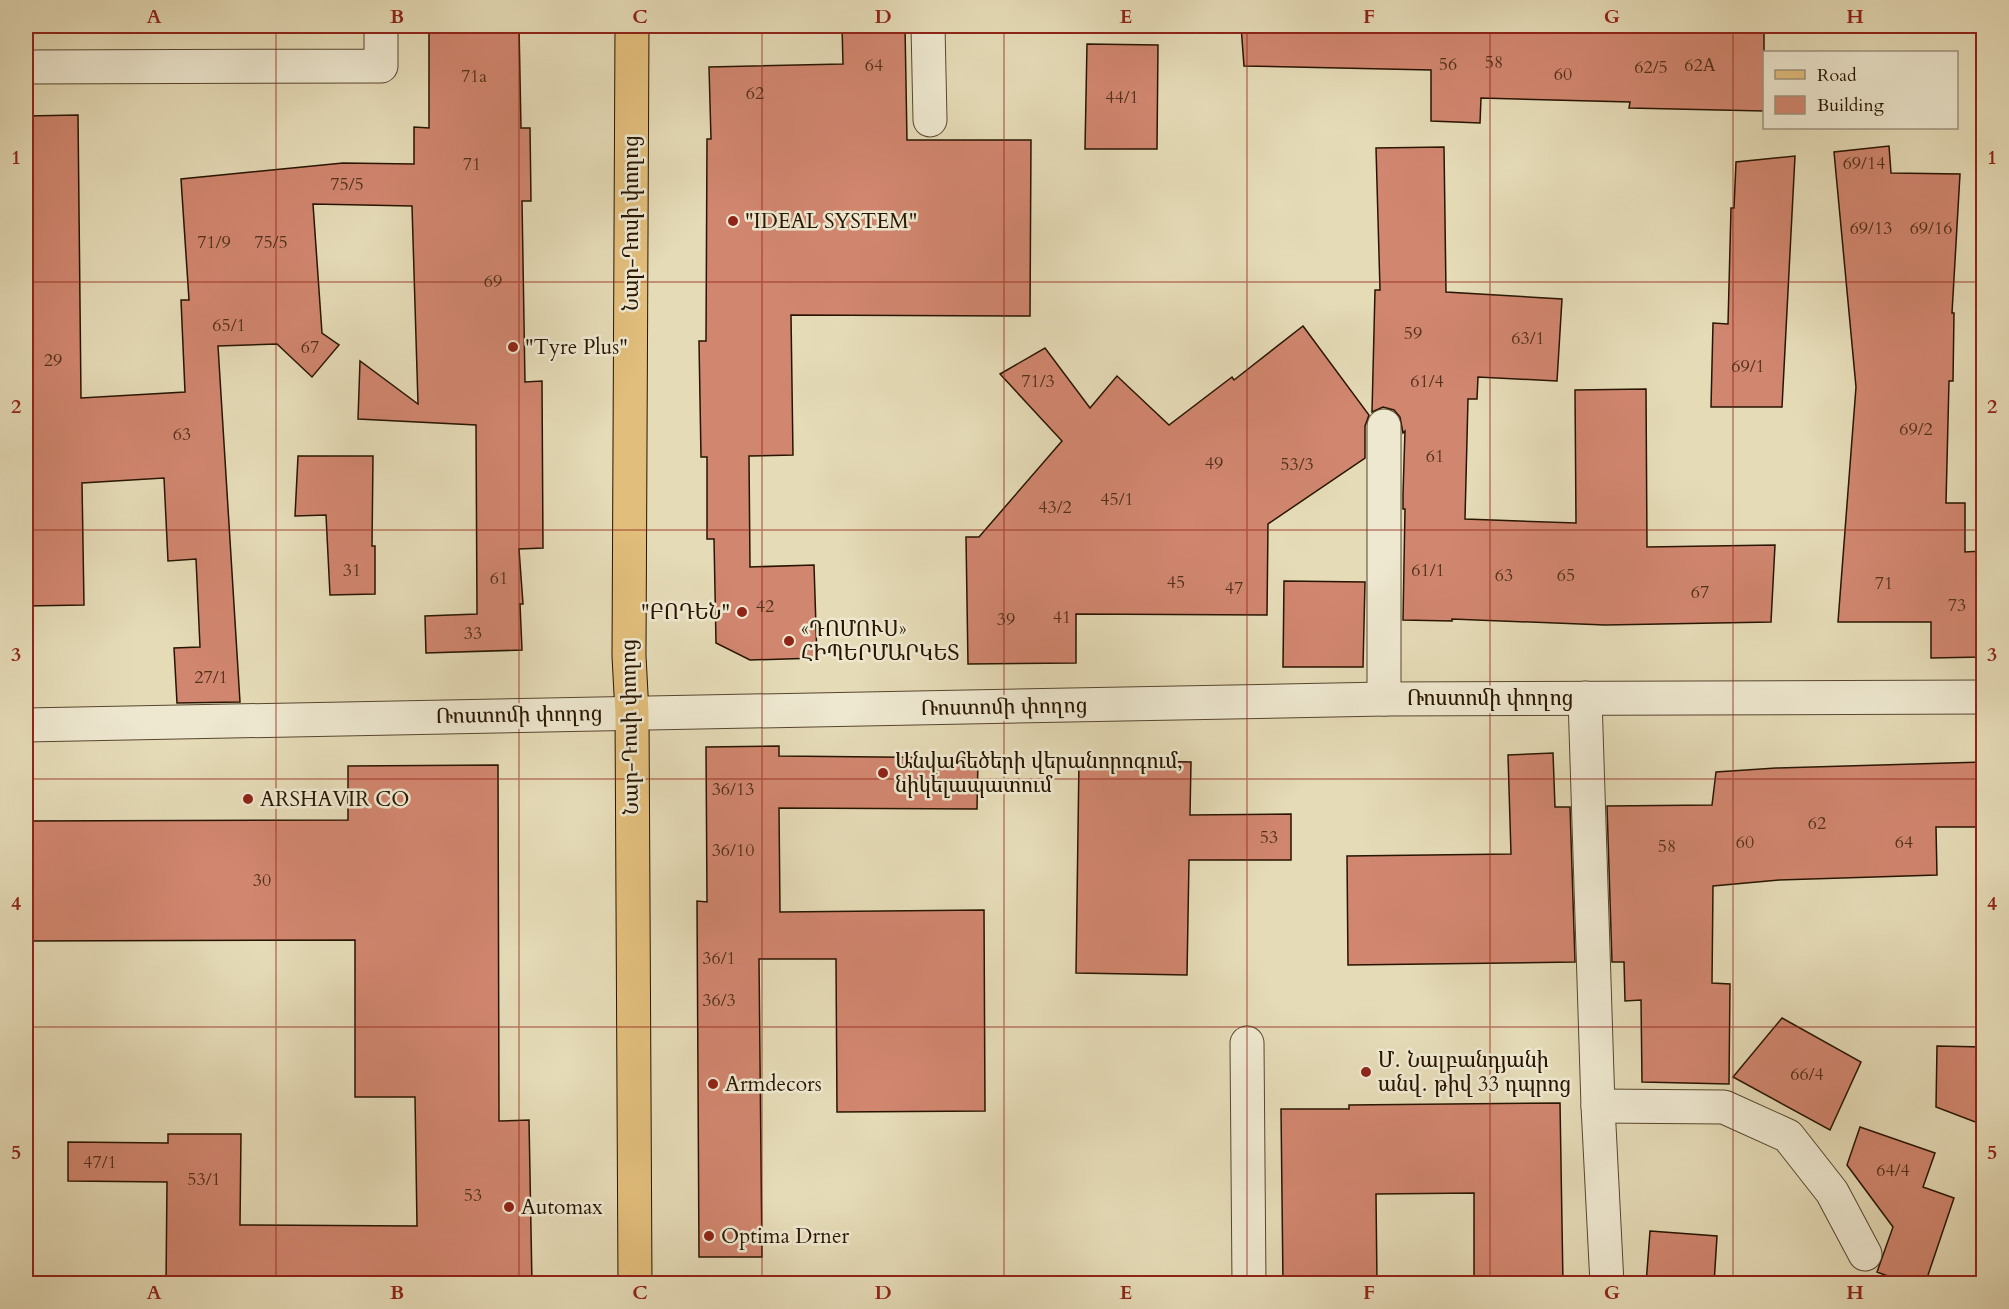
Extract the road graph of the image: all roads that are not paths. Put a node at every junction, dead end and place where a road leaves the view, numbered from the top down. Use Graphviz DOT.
graph roads {
  1 [pos="381,26"];
  2 [pos="632,26"];
  3 [pos="928,26"];
  4 [pos="26,67"];
  5 [pos="930,120"];
  6 [pos="1384,426"];
  7 [pos="1983,697"];
  8 [pos="1585,698"];
  9 [pos="1384,699"];
  10 [pos="632,713"];
  11 [pos="26,725"];
  12 [pos="1247,1043"];
  13 [pos="1598,1106"];
  14 [pos="1865,1254"];
  15 [pos="634,1284"];
  16 [pos="1249,1284"];
  17 [pos="1607,1284"];
  1 -- 4 [label="street"];
  2 -- 10 [label="main road, Նար-Դոսի փողոց"];
  3 -- 5 [label="street"];
  6 -- 9 [label="street"];
  7 -- 8 [label="street, Ռոստոմի փողոց"];
  8 -- 9 [label="street, Ռոստոմի փողոց"];
  8 -- 13 [label="street"];
  9 -- 10 [label="street, Ռոստոմի փողոց"];
  10 -- 11 [label="street, Ռոստոմի փողոց"];
  10 -- 15 [label="main road, Նար-Դոսի փողոց"];
  12 -- 16 [label="street"];
  13 -- 14 [label="street"];
  13 -- 17 [label="street"];
}
